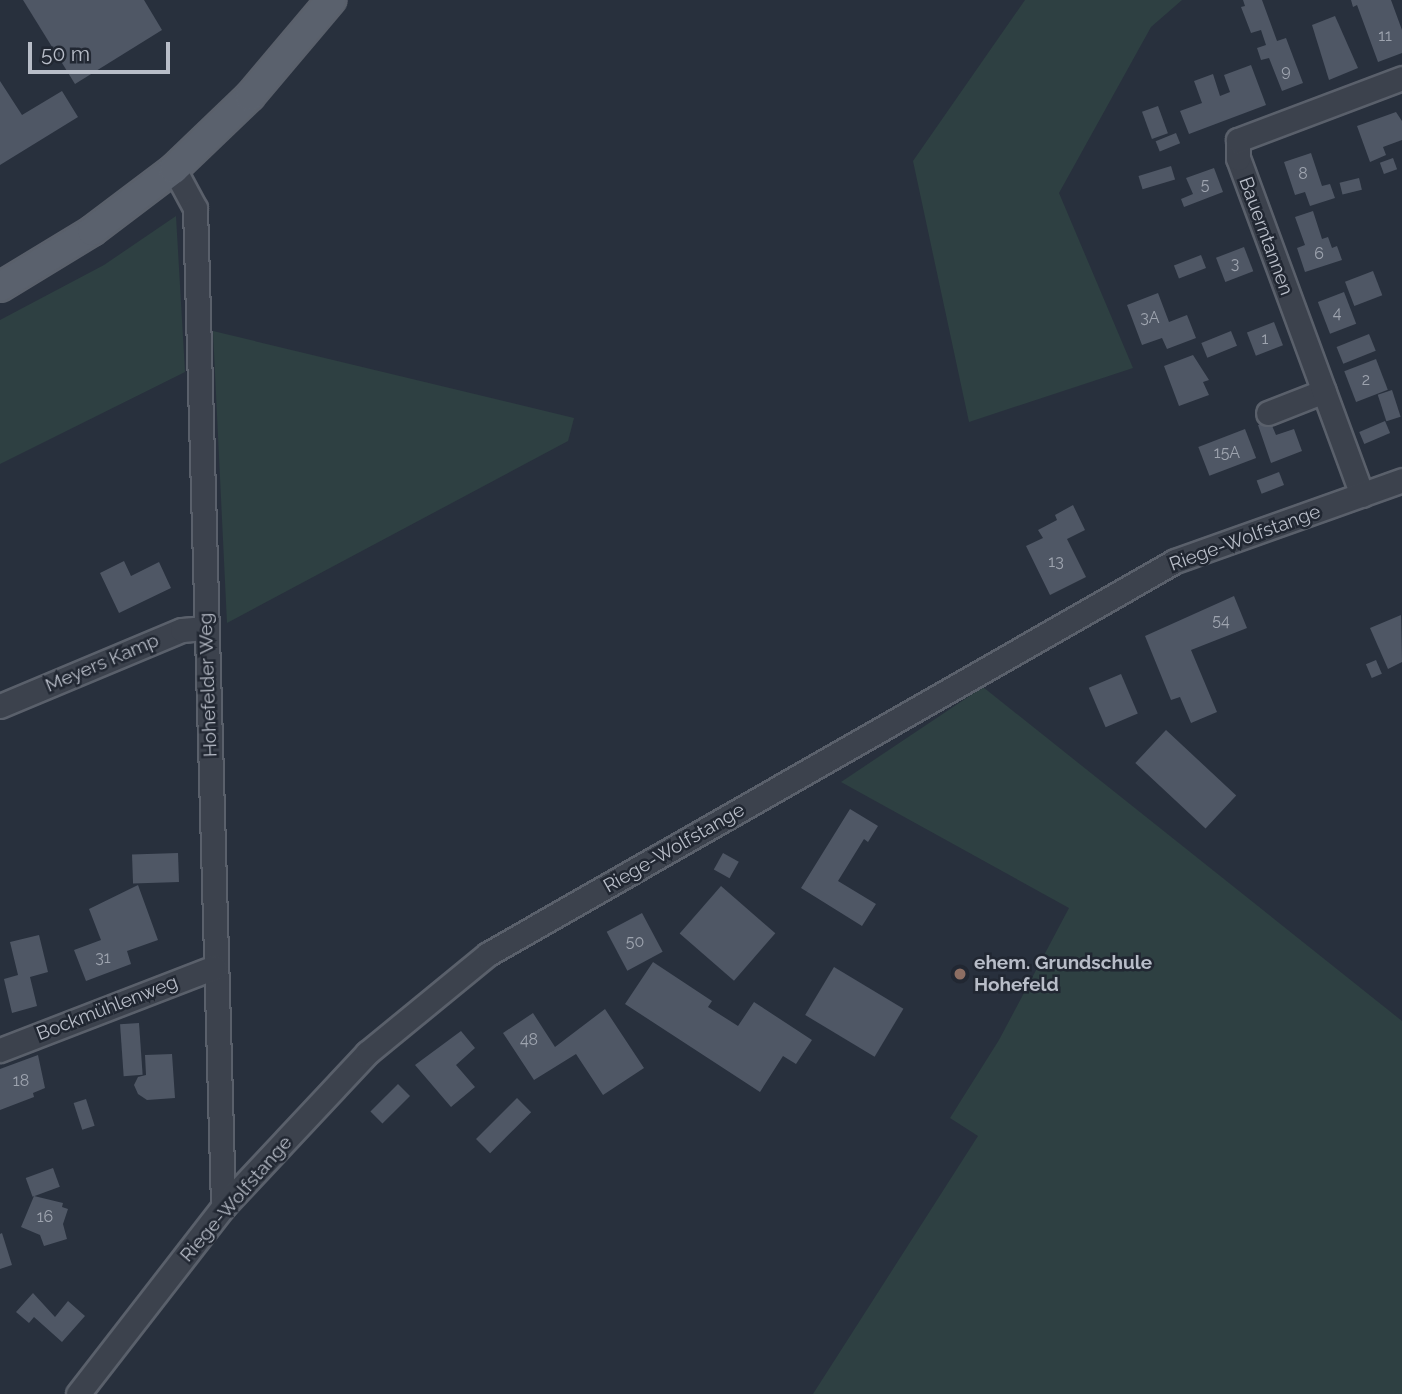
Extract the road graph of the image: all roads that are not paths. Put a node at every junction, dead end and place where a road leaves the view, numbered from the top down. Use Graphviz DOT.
graph roads {
  1 [pos="331,0"];
  2 [pos="1402,78"];
  3 [pos="174,169"];
  4 [pos="0,288"];
  5 [pos="1324,391"];
  6 [pos="1268,413"];
  7 [pos="1402,480"];
  8 [pos="1362,495"];
  9 [pos="206,628"];
  10 [pos="0,706"];
  11 [pos="215,967"];
  12 [pos="0,1050"];
  13 [pos="223,1207"];
  14 [pos="78,1394"];
  1 -- 3 [label="main road"];
  2 -- 5 [label="street, Bauerntannen"];
  3 -- 4 [label="main road"];
  3 -- 9 [label="street, Hohefelder Weg"];
  5 -- 6 [label="street"];
  5 -- 8 [label="street, Bauerntannen"];
  7 -- 8 [label="street, Riege-Wolfstange"];
  8 -- 13 [label="street, Riege-Wolfstange"];
  9 -- 10 [label="street, Meyers Kamp"];
  9 -- 11 [label="street, Hohefelder Weg"];
  11 -- 12 [label="street, Bockmühlenweg"];
  11 -- 13 [label="street, Hohefelder Weg"];
  13 -- 14 [label="street, Riege-Wolfstange"];
}
